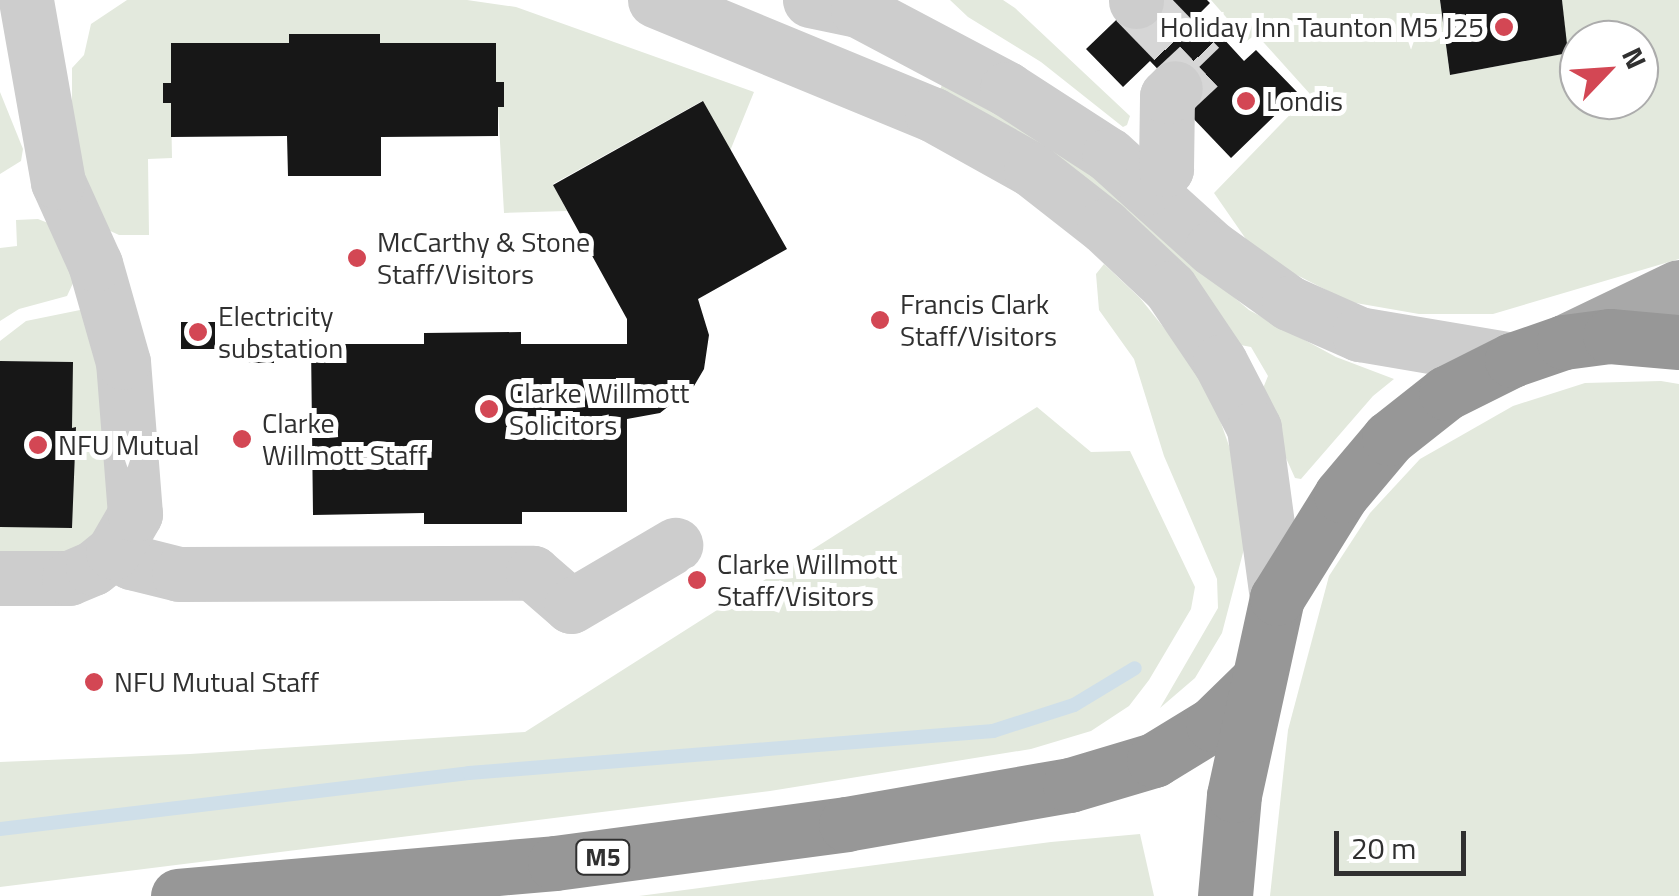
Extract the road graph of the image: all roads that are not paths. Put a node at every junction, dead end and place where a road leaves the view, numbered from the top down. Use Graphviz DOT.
graph roads {
  1 [pos="26,0"];
  2 [pos="655,0"];
  3 [pos="842,4"];
  4 [pos="848,79"];
  5 [pos="1175,88"];
  6 [pos="1146,188"];
  7 [pos="1679,287"];
  8 [pos="1564,342"];
  9 [pos="1679,342"];
  10 [pos="1512,360"];
  11 [pos="676,545"];
  12 [pos="113,552"];
  13 [pos="0,578"];
  14 [pos="1277,598"];
  15 [pos="1258,681"];
  16 [pos="178,896"];
  17 [pos="1225,896"];
  1 -- 12 [label="street"];
  2 -- 4 [label="street"];
  3 -- 4 [label="street"];
  3 -- 6 [label="street"];
  4 -- 14 [label="street"];
  5 -- 6 [label="street"];
  6 -- 10 [label="street"];
  7 -- 8 [label="main road"];
  8 -- 9 [label="highway"];
  8 -- 10 [label="highway"];
  10 -- 14 [label="highway"];
  11 -- 12 [label="street"];
  12 -- 13 [label="street"];
  14 -- 15 [label="highway"];
  15 -- 16 [label="highway, M5"];
  15 -- 17 [label="highway"];
}
